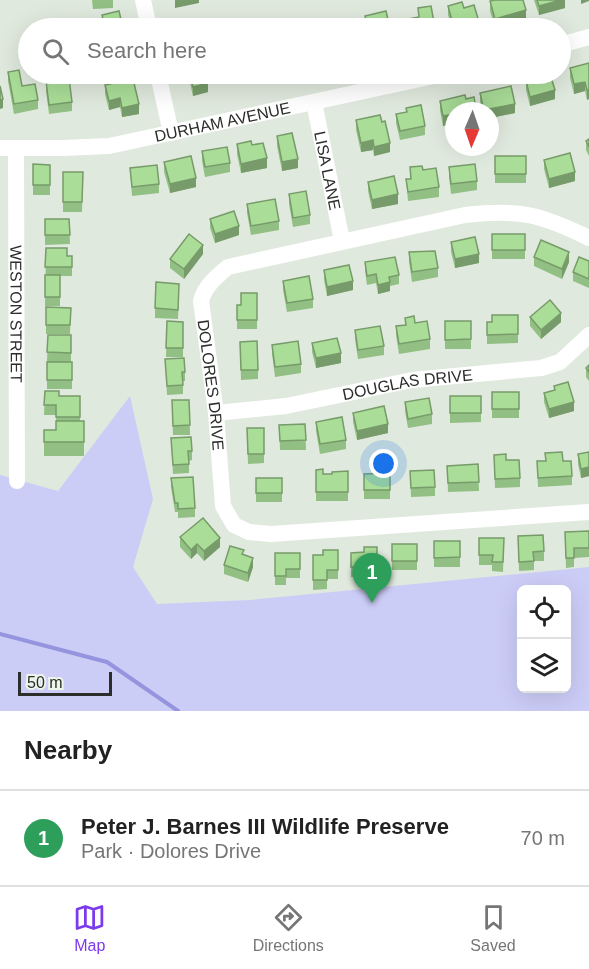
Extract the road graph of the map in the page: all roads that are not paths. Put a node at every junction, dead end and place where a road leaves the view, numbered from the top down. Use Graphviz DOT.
graph roads {
  1 [pos="143,0"];
  2 [pos="147,18"];
  3 [pos="589,37"];
  4 [pos="571,42"];
  5 [pos="160,84"];
  6 [pos="397,84"];
  7 [pos="314,102"];
  8 [pos="171,133"];
  9 [pos="8,148"];
  10 [pos="587,233"];
  11 [pos="342,241"];
  12 [pos="589,335"];
  13 [pos="216,413"];
  14 [pos="17,481"];
  15 [pos="589,512"];
  1 -- 2 [label="street"];
  3 -- 4 [label="street"];
  5 -- 8 [label="street"];
  6 -- 7 [label="street, DURHAM AVENUE"];
  7 -- 8 [label="street, DURHAM AVENUE"];
  7 -- 11 [label="street, LISA LANE"];
  8 -- 9 [label="street, DURHAM AVENUE"];
  9 -- 14 [label="street, WESTON STREET"];
  10 -- 11 [label="street, DOLORES DRIVE"];
  11 -- 13 [label="street, DOLORES DRIVE"];
  12 -- 13 [label="street, DOUGLAS DRIVE"];
  13 -- 15 [label="street, DOLORES DRIVE"];
}
